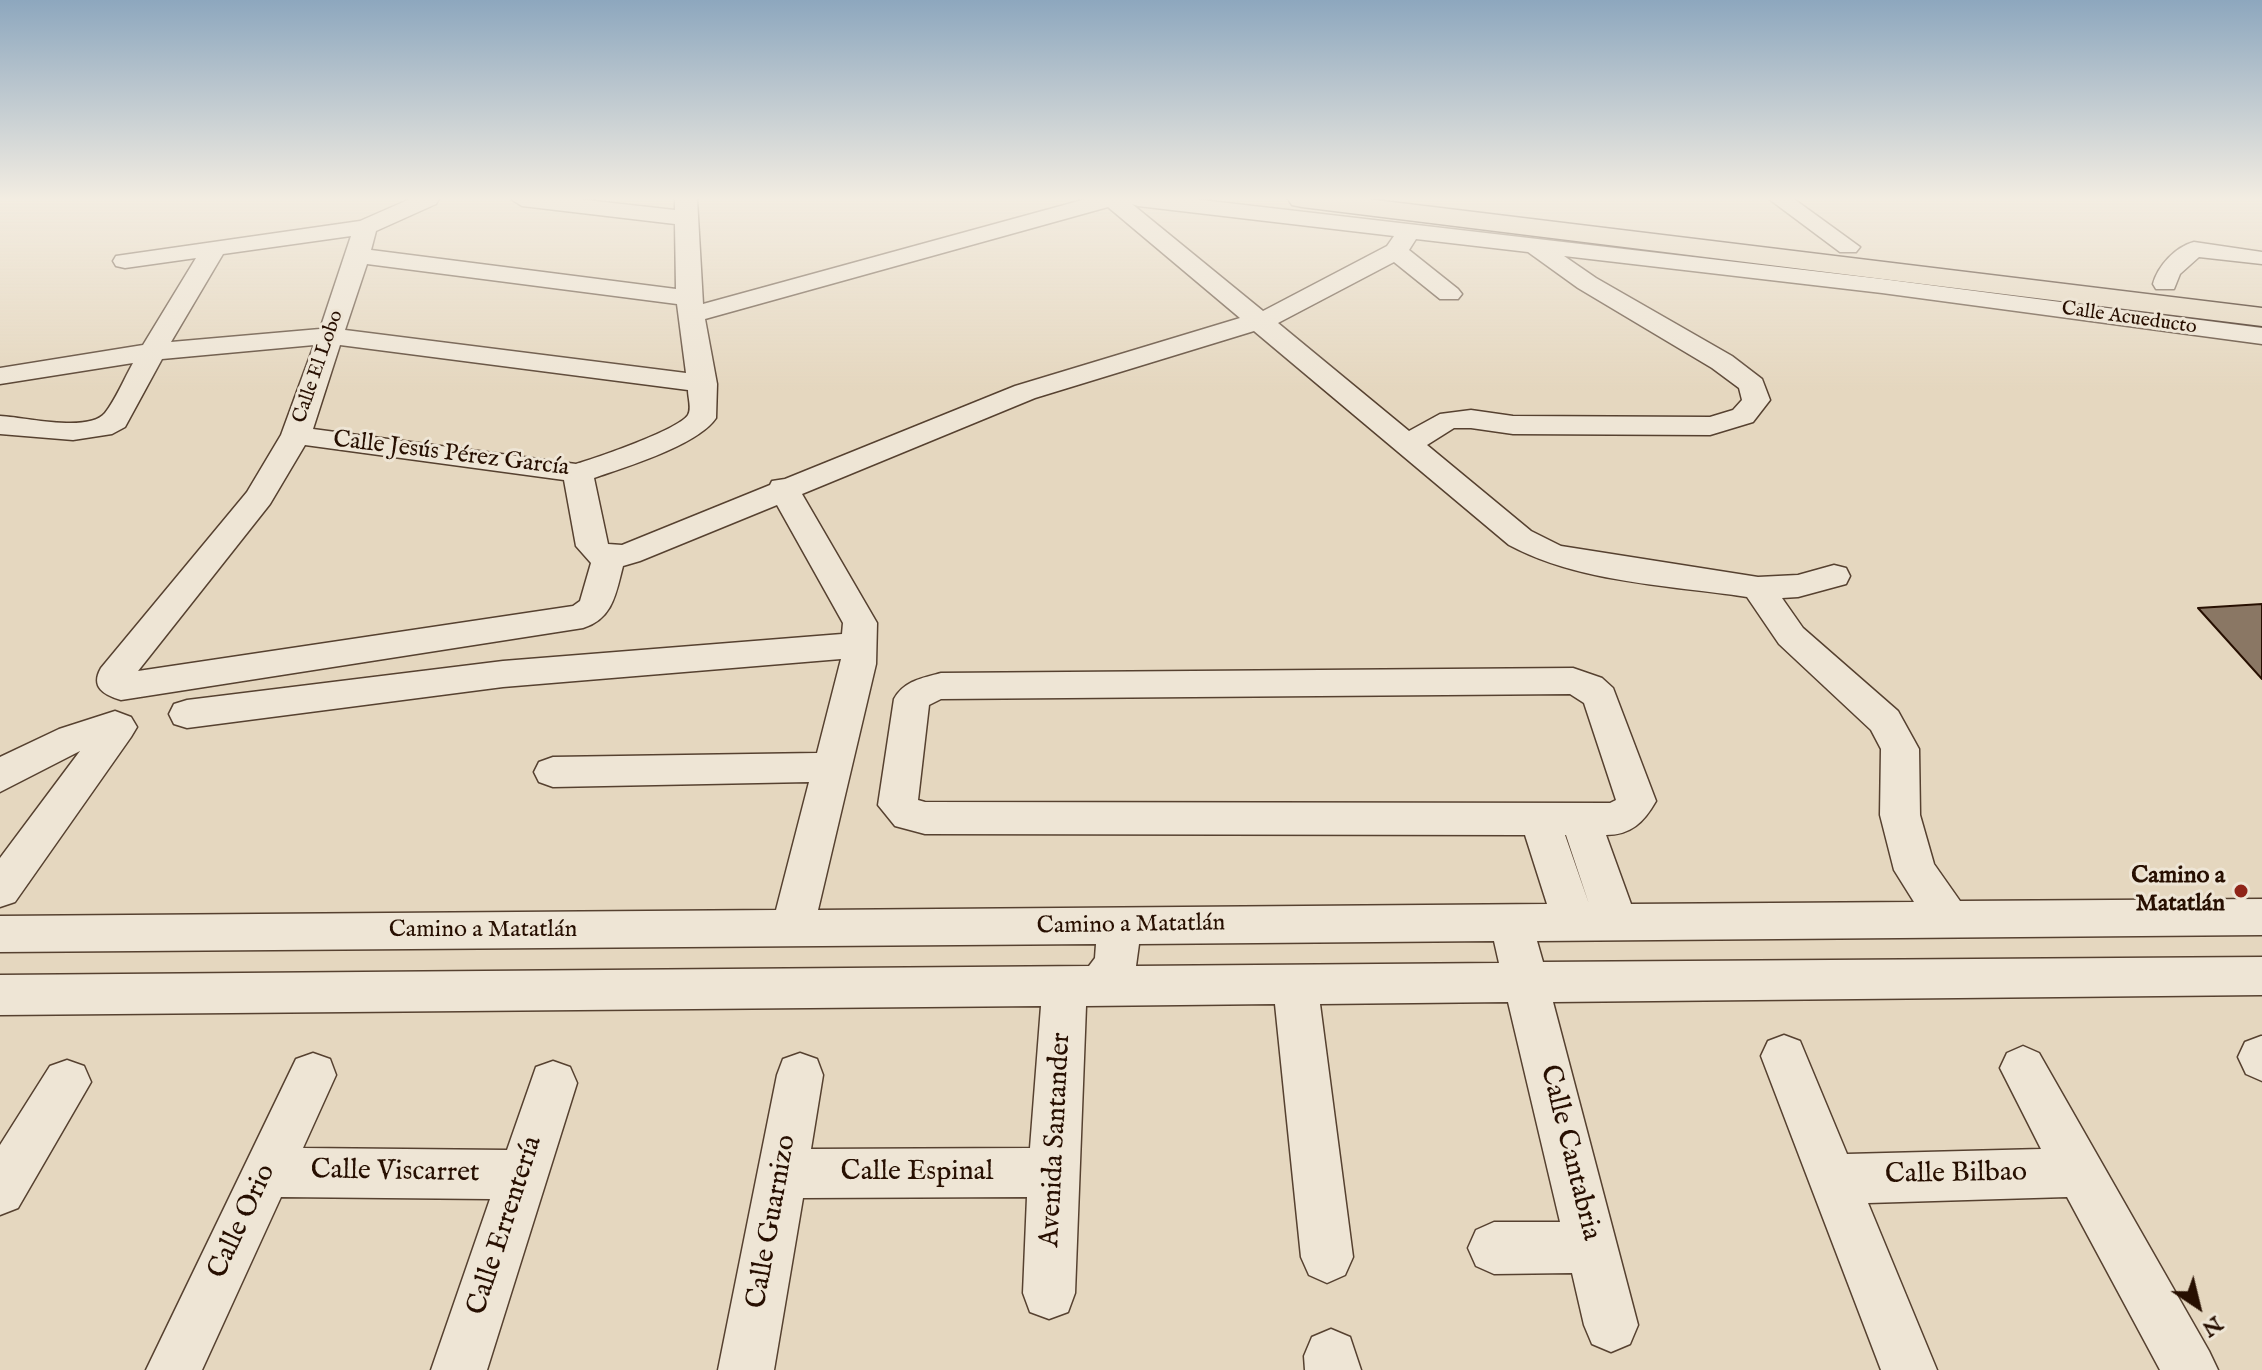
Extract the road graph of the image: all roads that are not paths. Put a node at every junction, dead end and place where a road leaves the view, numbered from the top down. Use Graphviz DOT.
graph roads {
  1 [pos="205,263"];
  2 [pos="355,263"];
  3 [pos="403,263"];
  4 [pos="688,263"];
  5 [pos="862,263"];
  6 [pos="1190,263"];
  7 [pos="1363,263"];
  8 [pos="1423,263"];
  9 [pos="1558,263"];
  10 [pos="1723,263"];
  11 [pos="1771,263"];
  12 [pos="1985,263"];
  13 [pos="2178,263"];
  14 [pos="1882,278"];
  15 [pos="2165,284"];
  16 [pos="1449,294"];
  17 [pos="2262,296"];
  18 [pos="690,307"];
  19 [pos="2262,317"];
  20 [pos="1262,321"];
  21 [pos="328,336"];
  22 [pos="2262,336"];
  23 [pos="152,352"];
  24 [pos="0,376"];
  25 [pos="703,384"];
  26 [pos="0,425"];
  27 [pos="296,435"];
  28 [pos="1409,444"];
  29 [pos="592,469"];
  30 [pos="783,488"];
  31 [pos="609,558"];
  32 [pos="1834,576"];
  33 [pos="1758,588"];
  34 [pos="860,645"];
  35 [pos="187,714"];
  36 [pos="831,767"];
  37 [pos="553,772"];
  38 [pos="0,777"];
  39 [pos="1560,819"];
  40 [pos="0,890"];
  41 [pos="2262,917"];
  42 [pos="1949,919"];
  43 [pos="1511,922"];
  44 [pos="1617,922"];
  45 [pos="1574,923"];
  46 [pos="1111,925"];
  47 [pos="1047,927"];
  48 [pos="792,929"];
  49 [pos="0,934"];
  50 [pos="2262,976"];
  51 [pos="1526,982"];
  52 [pos="1295,984"];
  53 [pos="1065,986"];
  54 [pos="0,995"];
  55 [pos="1784,1056"];
  56 [pos="2023,1068"];
  57 [pos="313,1075"];
  58 [pos="800,1075"];
  59 [pos="67,1082"];
  60 [pos="553,1083"];
  61 [pos="267,1172"];
  62 [pos="1053,1172"];
  63 [pos="2080,1172"];
  64 [pos="5,1173"];
  65 [pos="781,1174"];
  66 [pos="523,1175"];
  67 [pos="1833,1179"];
  68 [pos="1593,1247"];
  69 [pos="1494,1248"];
  70 [pos="1327,1257"];
  71 [pos="1049,1293"];
  72 [pos="1611,1325"];
  73 [pos="174,1370"];
  74 [pos="459,1370"];
  75 [pos="746,1370"];
  76 [pos="1909,1370"];
  77 [pos="2190,1370"];
  1 -- 23 [label="street"];
  2 -- 21 [label="street, Calle El Lobo"];
  3 -- 18 [label="street"];
  4 -- 18 [label="street"];
  5 -- 18 [label="street"];
  6 -- 20 [label="street"];
  7 -- 20 [label="street"];
  8 -- 16 [label="street"];
  9 -- 28 [label="street"];
  10 -- 14 [label="street, Calle Acueducto"];
  11 -- 14 [label="highway"];
  12 -- 15 [label="highway"];
  13 -- 15 [label="street"];
  14 -- 19 [label="highway"];
  14 -- 22 [label="street, Calle Acueducto"];
  15 -- 17 [label="highway"];
  18 -- 25 [label="street"];
  20 -- 28 [label="street"];
  20 -- 30 [label="street"];
  21 -- 23 [label="street"];
  21 -- 25 [label="street"];
  21 -- 27 [label="street, Calle El Lobo"];
  23 -- 24 [label="street"];
  23 -- 26 [label="street"];
  25 -- 29 [label="street"];
  27 -- 29 [label="street, Calle Jesús Pérez García"];
  27 -- 31 [label="street, Calle El Lobo"];
  28 -- 33 [label="street"];
  29 -- 31 [label="street"];
  30 -- 31 [label="street"];
  30 -- 34 [label="street"];
  32 -- 33 [label="street"];
  33 -- 42 [label="street"];
  34 -- 35 [label="street"];
  34 -- 36 [label="street"];
  36 -- 37 [label="street"];
  36 -- 48 [label="street"];
  38 -- 40 [label="street"];
  39 -- 39 [label="street"];
  39 -- 44 [label="street"];
  39 -- 45 [label="street"];
  41 -- 42 [label="street, Camino a Matatlán"];
  42 -- 44 [label="street, Camino a Matatlán"];
  43 -- 45 [label="street, Camino a Matatlán"];
  43 -- 46 [label="street, Camino a Matatlán"];
  43 -- 51 [label="street, Calle Cantabria"];
  44 -- 45 [label="street, Camino a Matatlán"];
  46 -- 47 [label="street, Camino a Matatlán"];
  46 -- 53 [label="street"];
  47 -- 48 [label="street, Camino a Matatlán"];
  47 -- 53 [label="street"];
  48 -- 49 [label="street, Camino a Matatlán"];
  50 -- 51 [label="street"];
  51 -- 52 [label="street"];
  51 -- 68 [label="street, Calle Cantabria"];
  52 -- 53 [label="street"];
  52 -- 70 [label="street"];
  53 -- 54 [label="street"];
  53 -- 62 [label="street, Avenida Santander"];
  55 -- 67 [label="street"];
  56 -- 63 [label="street"];
  57 -- 61 [label="street, Calle Orio"];
  58 -- 65 [label="street, Calle Guarnizo"];
  59 -- 64 [label="street"];
  60 -- 66 [label="street, Calle Errentería"];
  61 -- 66 [label="street, Calle Viscarret"];
  61 -- 73 [label="street, Calle Orio"];
  62 -- 65 [label="street, Calle Espinal"];
  62 -- 71 [label="street, Avenida Santander"];
  63 -- 67 [label="street, Calle Bilbao"];
  63 -- 77 [label="street"];
  65 -- 75 [label="street, Calle Guarnizo"];
  66 -- 74 [label="street, Calle Errentería"];
  67 -- 76 [label="street"];
  68 -- 69 [label="street"];
  68 -- 72 [label="street, Calle Cantabria"];
}
